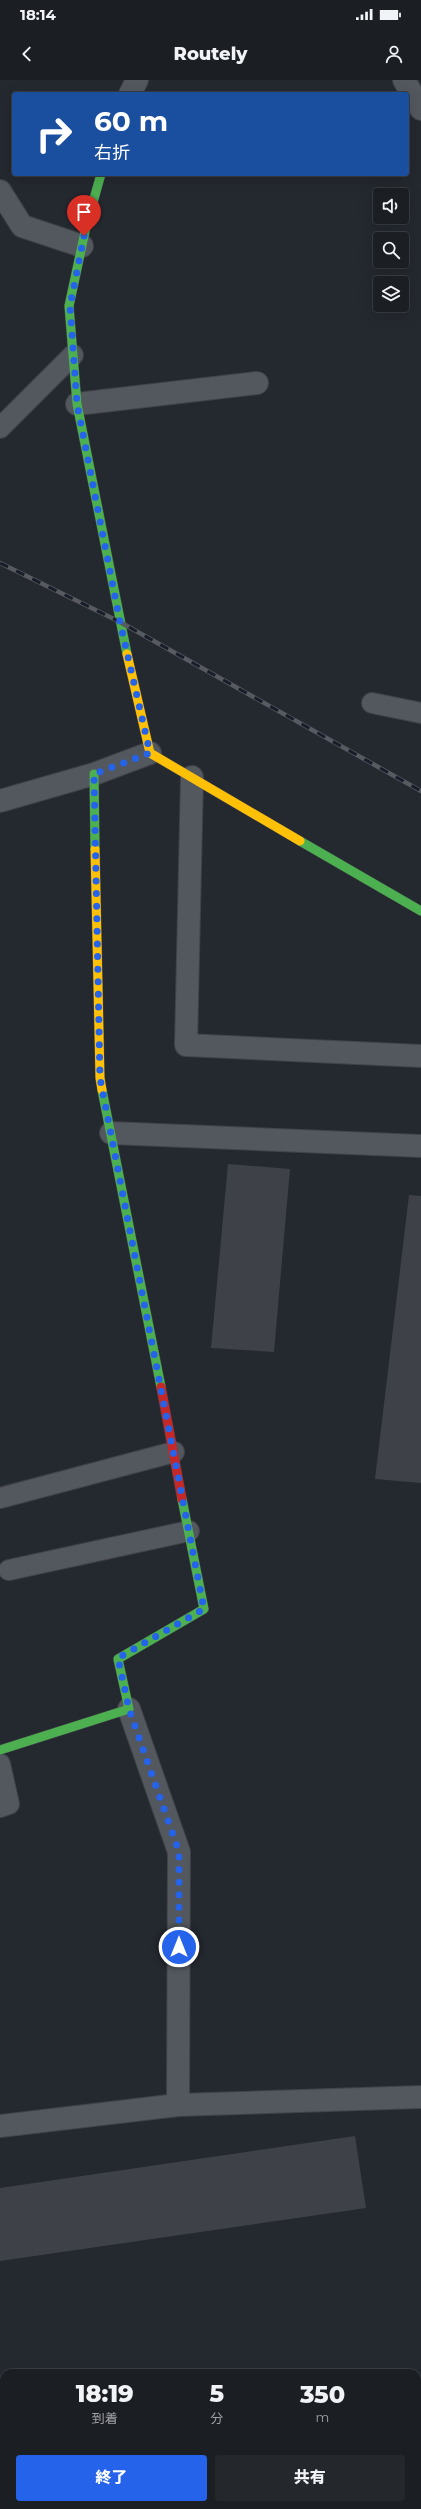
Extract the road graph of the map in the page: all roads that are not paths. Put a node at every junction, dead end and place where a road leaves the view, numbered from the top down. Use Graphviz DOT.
graph roads {
  1 [pos="404,80"];
  2 [pos="421,109"];
  3 [pos="100,176"];
  4 [pos="0,192"];
  5 [pos="82,246"];
  6 [pos="73,355"];
  7 [pos="257,382"];
  8 [pos="77,404"];
  9 [pos="0,428"];
  10 [pos="372,703"];
  11 [pos="421,713"];
  12 [pos="150,753"];
  13 [pos="94,774"];
  14 [pos="192,777"];
  15 [pos="0,801"];
  16 [pos="421,912"];
  17 [pos="421,1056"];
  18 [pos="111,1133"];
  19 [pos="421,1146"];
  20 [pos="174,1452"];
  21 [pos="0,1498"];
  22 [pos="189,1531"];
  23 [pos="9,1570"];
  24 [pos="129,1709"];
  25 [pos="0,1750"];
  26 [pos="0,1764"];
  27 [pos="0,1807"];
  28 [pos="421,2097"];
  29 [pos="178,2105"];
  30 [pos="0,2126"];
  1 -- 2 [label="street"];
  3 -- 5 [label="street"];
  4 -- 5 [label="street"];
  5 -- 6 [label="street"];
  6 -- 8 [label="street"];
  6 -- 9 [label="lane"];
  7 -- 8 [label="street"];
  8 -- 12 [label="street"];
  10 -- 11 [label="lane"];
  12 -- 13 [label="street"];
  12 -- 14 [label="street"];
  13 -- 15 [label="street"];
  13 -- 18 [label="street"];
  14 -- 16 [label="street"];
  14 -- 17 [label="street"];
  18 -- 19 [label="street"];
  18 -- 20 [label="street"];
  20 -- 21 [label="lane"];
  20 -- 22 [label="street"];
  22 -- 23 [label="lane"];
  22 -- 24 [label="street"];
  24 -- 25 [label="street"];
  24 -- 29 [label="street"];
  26 -- 27 [label="lane"];
  28 -- 29 [label="street"];
  29 -- 30 [label="street"];
}
